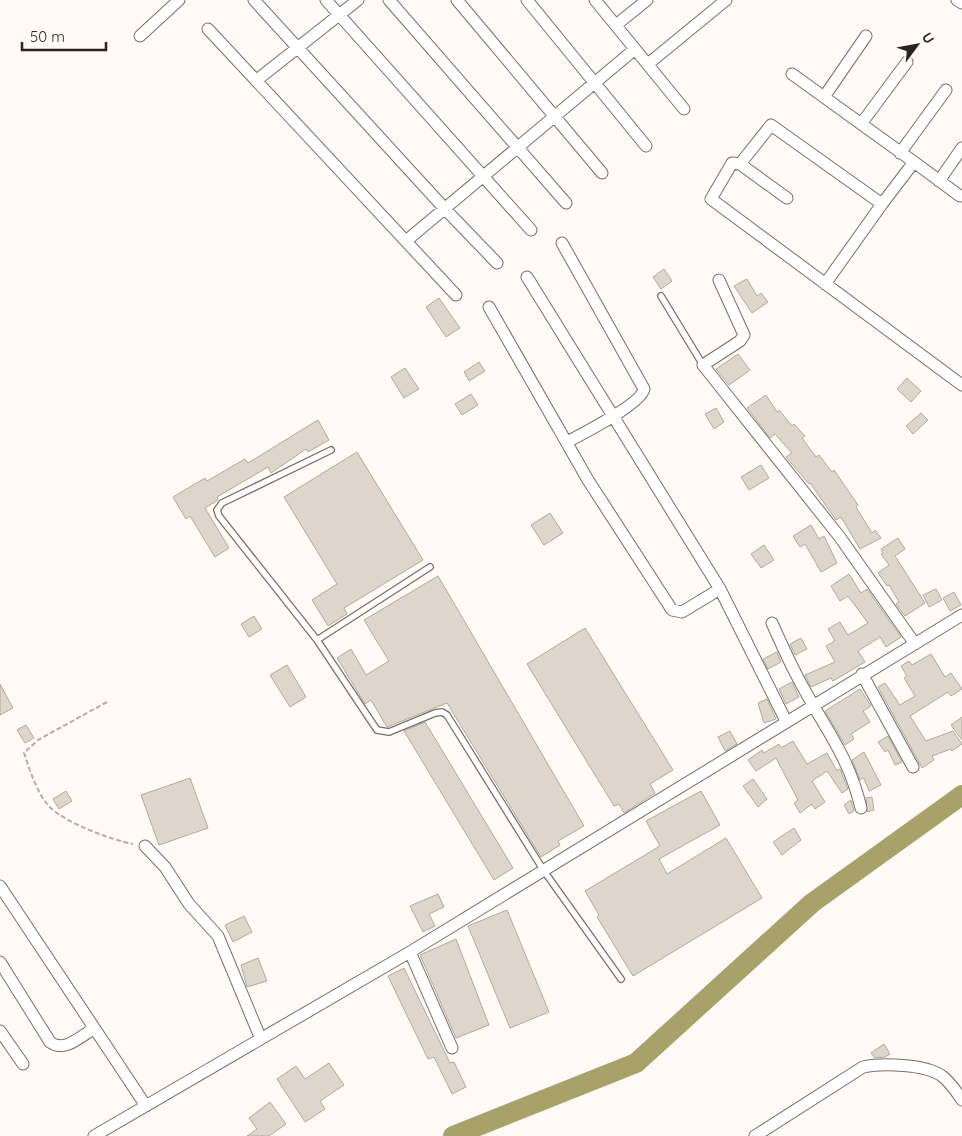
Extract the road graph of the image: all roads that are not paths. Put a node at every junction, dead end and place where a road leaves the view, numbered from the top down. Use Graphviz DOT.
graph roads {
  1 [pos="254,0"];
  2 [pos="326,0"];
  3 [pos="358,0"];
  4 [pos="389,0"];
  5 [pos="457,0"];
  6 [pos="527,0"];
  7 [pos="595,0"];
  8 [pos="647,0"];
  9 [pos="726,0"];
  10 [pos="957,0"];
  11 [pos="173,2"];
  12 [pos="962,4"];
  13 [pos="340,15"];
  14 [pos="616,25"];
  15 [pos="208,29"];
  16 [pos="140,36"];
  17 [pos="866,36"];
  18 [pos="298,47"];
  19 [pos="635,49"];
  20 [pos="907,62"];
  21 [pos="648,64"];
  22 [pos="792,74"];
  23 [pos="257,80"];
  24 [pos="596,82"];
  25 [pos="946,90"];
  26 [pos="824,97"];
  27 [pos="684,109"];
  28 [pos="555,116"];
  29 [pos="862,124"];
  30 [pos="646,146"];
  31 [pos="518,148"];
  32 [pos="962,148"];
  33 [pos="900,152"];
  34 [pos="914,162"];
  35 [pos="740,164"];
  36 [pos="602,173"];
  37 [pos="483,176"];
  38 [pos="939,181"];
  39 [pos="960,196"];
  40 [pos="787,198"];
  41 [pos="566,203"];
  42 [pos="882,204"];
  43 [pos="444,209"];
  44 [pos="531,230"];
  45 [pos="406,241"];
  46 [pos="562,243"];
  47 [pos="496,263"];
  48 [pos="527,277"];
  49 [pos="719,280"];
  50 [pos="825,284"];
  51 [pos="456,295"];
  52 [pos="661,296"];
  53 [pos="489,308"];
  54 [pos="703,365"];
  55 [pos="962,385"];
  56 [pos="611,417"];
  57 [pos="566,442"];
  58 [pos="331,450"];
  59 [pos="430,567"];
  60 [pos="720,589"];
  61 [pos="962,615"];
  62 [pos="772,623"];
  63 [pos="317,640"];
  64 [pos="915,644"];
  65 [pos="862,674"];
  66 [pos="813,704"];
  67 [pos="786,721"];
  68 [pos="913,767"];
  69 [pos="861,808"];
  70 [pos="145,846"];
  71 [pos="544,871"];
  72 [pos="0,886"];
  73 [pos="410,952"];
  74 [pos="0,962"];
  75 [pos="621,979"];
  76 [pos="93,1029"];
  77 [pos="0,1032"];
  78 [pos="260,1037"];
  79 [pos="452,1048"];
  80 [pos="23,1064"];
  81 [pos="962,1100"];
  82 [pos="146,1106"];
  83 [pos="94,1136"];
  84 [pos="754,1136"];
  1 -- 18 [label="street"];
  2 -- 13 [label="street"];
  3 -- 13 [label="street"];
  4 -- 31 [label="street"];
  5 -- 28 [label="street"];
  6 -- 24 [label="street"];
  7 -- 14 [label="street"];
  8 -- 14 [label="street"];
  9 -- 21 [label="street"];
  10 -- 12 [label="street"];
  11 -- 16 [label="street"];
  13 -- 18 [label="street"];
  13 -- 37 [label="street"];
  14 -- 19 [label="street"];
  15 -- 23 [label="street"];
  17 -- 26 [label="street"];
  18 -- 23 [label="street"];
  18 -- 43 [label="street"];
  19 -- 21 [label="street"];
  19 -- 24 [label="street"];
  20 -- 29 [label="street"];
  21 -- 27 [label="street"];
  22 -- 26 [label="street"];
  23 -- 45 [label="street"];
  24 -- 28 [label="street"];
  24 -- 30 [label="street"];
  25 -- 33 [label="street"];
  26 -- 29 [label="street"];
  28 -- 31 [label="street"];
  28 -- 36 [label="street"];
  29 -- 33 [label="street"];
  31 -- 37 [label="street"];
  31 -- 41 [label="street"];
  32 -- 38 [label="street"];
  33 -- 34 [label="street"];
  34 -- 38 [label="street"];
  34 -- 42 [label="street"];
  35 -- 40 [label="street"];
  35 -- 42 [label="street"];
  35 -- 50 [label="street"];
  37 -- 43 [label="street"];
  37 -- 44 [label="street"];
  38 -- 39 [label="street"];
  42 -- 50 [label="street"];
  43 -- 45 [label="street"];
  43 -- 47 [label="street"];
  45 -- 51 [label="street"];
  46 -- 56 [label="street"];
  48 -- 56 [label="street"];
  49 -- 54 [label="street"];
  50 -- 55 [label="street"];
  52 -- 54 [label="lane"];
  53 -- 57 [label="street"];
  54 -- 64 [label="street"];
  56 -- 57 [label="street"];
  56 -- 60 [label="street"];
  57 -- 60 [label="street"];
  58 -- 63 [label="lane"];
  59 -- 63 [label="lane"];
  60 -- 67 [label="street"];
  61 -- 64 [label="street"];
  62 -- 66 [label="street"];
  63 -- 71 [label="lane"];
  64 -- 65 [label="street"];
  65 -- 66 [label="street"];
  65 -- 68 [label="street"];
  66 -- 67 [label="street"];
  66 -- 69 [label="street"];
  67 -- 71 [label="street"];
  70 -- 78 [label="street"];
  71 -- 73 [label="street"];
  71 -- 75 [label="lane"];
  72 -- 76 [label="street"];
  73 -- 78 [label="street"];
  73 -- 79 [label="street"];
  74 -- 76 [label="street"];
  76 -- 82 [label="street"];
  77 -- 80 [label="street"];
  78 -- 82 [label="street"];
  81 -- 84 [label="street"];
  82 -- 83 [label="street"];
}
